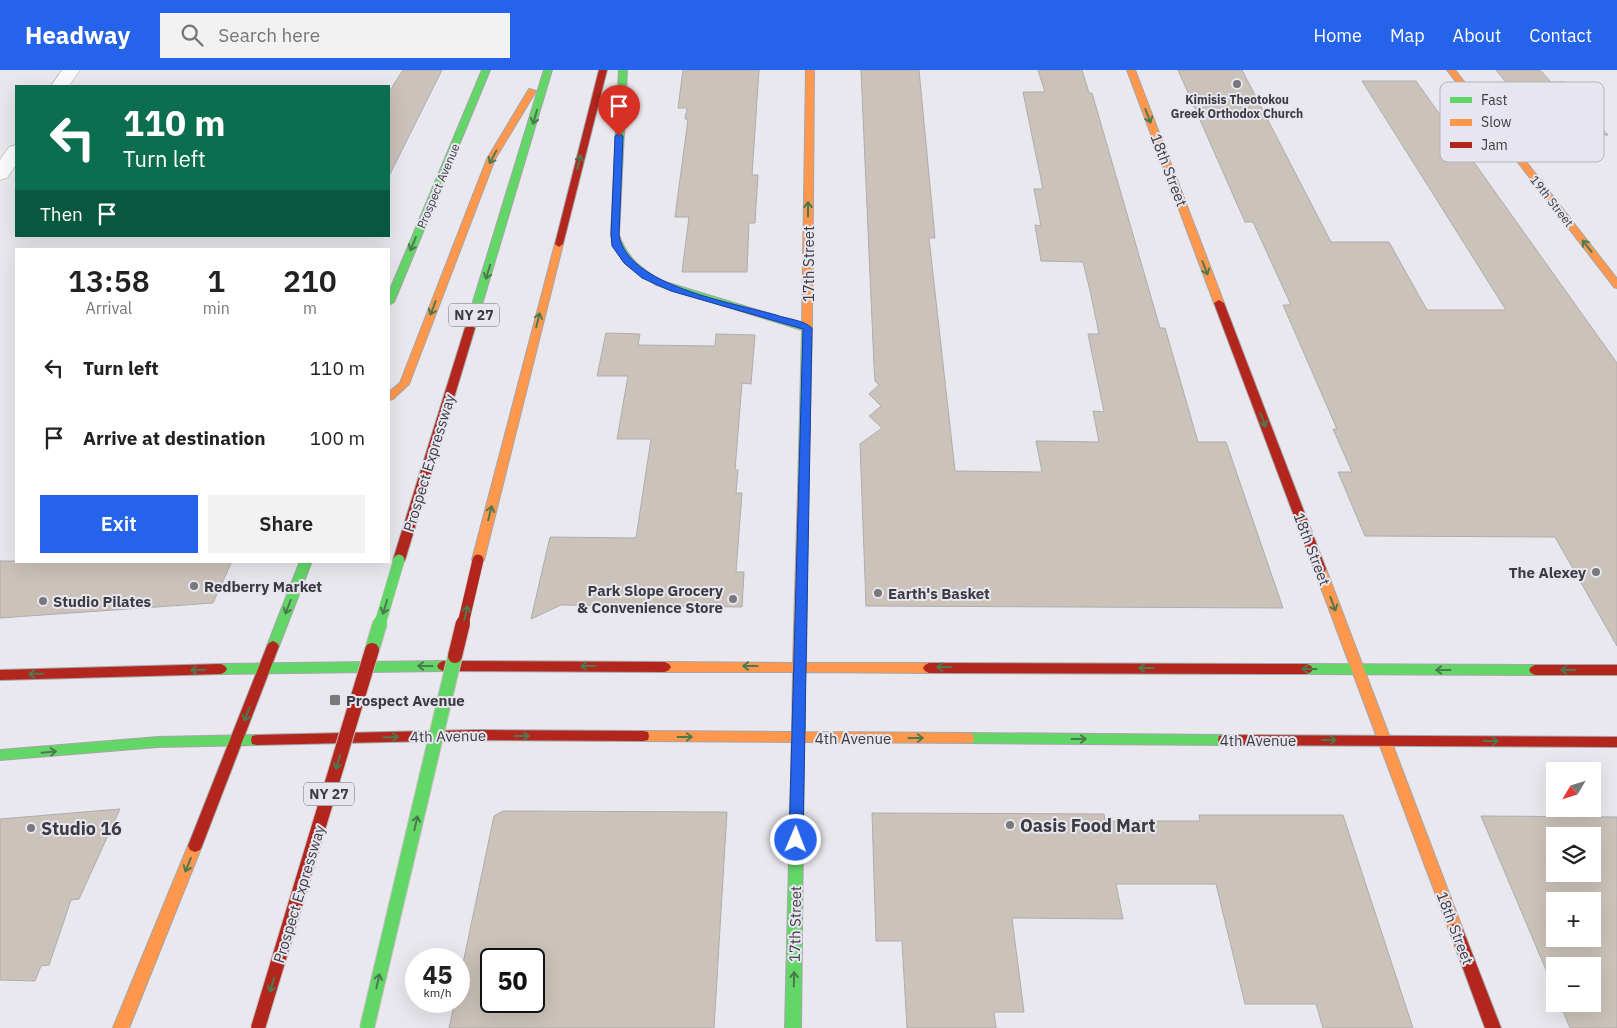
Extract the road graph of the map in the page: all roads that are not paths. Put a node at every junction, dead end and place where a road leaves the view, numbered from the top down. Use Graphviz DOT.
graph roads {
  1 [pos="71,70"];
  2 [pos="486,70"];
  3 [pos="544,70"];
  4 [pos="548,70"];
  5 [pos="603,70"];
  6 [pos="623,70"];
  7 [pos="810,70"];
  8 [pos="1131,70"];
  9 [pos="1451,70"];
  10 [pos="1460,82"];
  11 [pos="61,85"];
  12 [pos="15,152"];
  13 [pos="1522,162"];
  14 [pos="0,174"];
  15 [pos="1617,285"];
  16 [pos="390,300"];
  17 [pos="808,328"];
  18 [pos="390,396"];
  19 [pos="305,563"];
  20 [pos="799,666"];
  21 [pos="264,668"];
  22 [pos="1358,669"];
  23 [pos="1617,670"];
  24 [pos="0,675"];
  25 [pos="798,737"];
  26 [pos="237,740"];
  27 [pos="1384,740"];
  28 [pos="1617,742"];
  29 [pos="0,755"];
  30 [pos="121,1028"];
  31 [pos="258,1028"];
  32 [pos="367,1028"];
  33 [pos="793,1028"];
  34 [pos="1493,1028"];
  1 -- 11 [label="street"];
  2 -- 16 [label="main road, Prospect Avenue, one-way"];
  3 -- 18 [label="main road, one-way"];
  4 -- 31 [label="main road, Prospect Expressway / NY 27, one-way, bridge"];
  32 -- 5 [label="main road, one-way, bridge"];
  6 -- 17 [label="main road"];
  17 -- 7 [label="main road, 17th Street, one-way"];
  8 -- 22 [label="main road, 18th Street, one-way"];
  10 -- 9 [label="main road, 19th Street, one-way"];
  12 -- 14 [label="street"];
  15 -- 13 [label="main road, 19th Street, one-way"];
  17 -- 20 [label="main road, 17th Street"];
  19 -- 21 [label="main road, one-way"];
  20 -- 21 [label="main road, one-way"];
  22 -- 20 [label="main road, one-way"];
  20 -- 25 [label="main road, 17th Street"];
  21 -- 24 [label="main road, one-way"];
  21 -- 26 [label="main road, one-way"];
  23 -- 22 [label="main road, one-way"];
  22 -- 27 [label="main road, 18th Street"];
  26 -- 25 [label="main road, 4th Avenue, one-way"];
  25 -- 27 [label="main road, 4th Avenue, one-way"];
  33 -- 25 [label="main road, 17th Street, one-way"];
  29 -- 26 [label="main road, 4th Avenue, one-way"];
  26 -- 30 [label="main road, one-way"];
  27 -- 28 [label="main road, 4th Avenue, one-way"];
  27 -- 34 [label="main road, 18th Street"];
}
